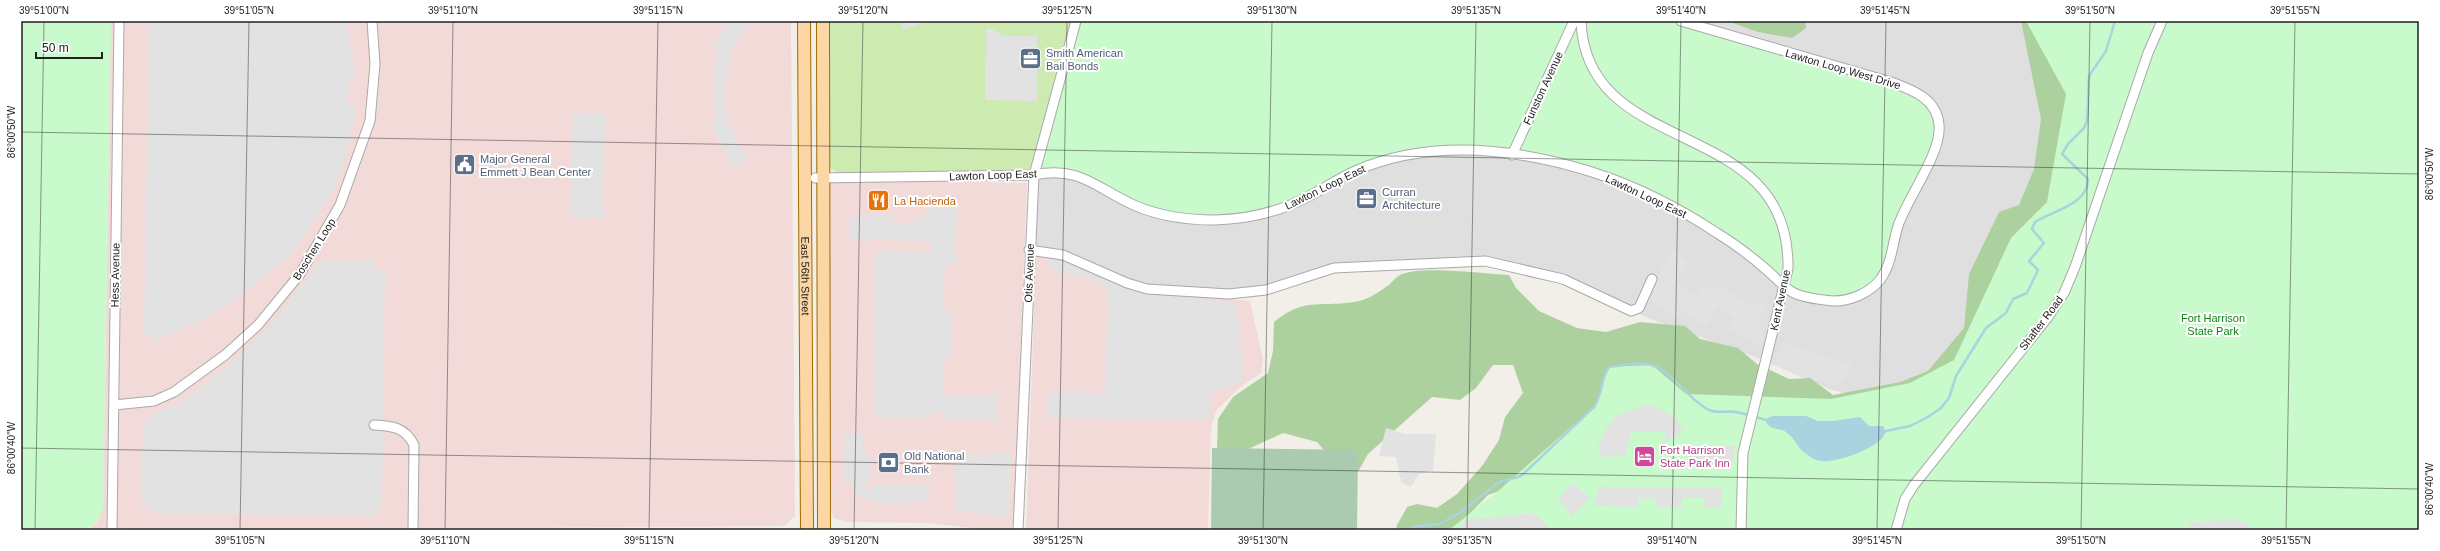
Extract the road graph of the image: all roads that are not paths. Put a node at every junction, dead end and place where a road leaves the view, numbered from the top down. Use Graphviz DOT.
graph roads {
  1 [pos="119,21"];
  2 [pos="372,21"];
  3 [pos="804,21"];
  4 [pos="823,21"];
  5 [pos="1076,21"];
  6 [pos="1574,21"];
  7 [pos="1581,21"];
  8 [pos="1681,21"];
  9 [pos="2162,21"];
  10 [pos="1699,24"];
  11 [pos="1512,155"];
  12 [pos="1034,175"];
  13 [pos="820,178"];
  14 [pos="1029,250"];
  15 [pos="1652,279"];
  16 [pos="1785,286"];
  17 [pos="114,405"];
  18 [pos="374,425"];
  19 [pos="112,530"];
  20 [pos="413,530"];
  21 [pos="807,530"];
  22 [pos="824,530"];
  23 [pos="1018,530"];
  24 [pos="1741,530"];
  25 [pos="1896,530"];
  1 -- 17 [label="street, Hess Avenue"];
  2 -- 17 [label="street, Boschen Loop"];
  3 -- 21 [label="main road, East 56th Street"];
  4 -- 13 [label="main road, East 56th Street"];
  5 -- 12 [label="street, Otis Avenue"];
  6 -- 11 [label="street, Funston Avenue"];
  7 -- 16 [label="street, Kent Avenue"];
  8 -- 10 [label="street, Lawton Loop West Drive"];
  9 -- 25 [label="street, Shafter Road"];
  10 -- 16 [label="street, Lawton Loop West Drive"];
  11 -- 12 [label="street, Lawton Loop East"];
  11 -- 16 [label="street, Lawton Loop East"];
  12 -- 13 [label="street, Lawton Loop East"];
  12 -- 14 [label="street, Otis Avenue"];
  13 -- 22 [label="main road, East 56th Street"];
  14 -- 15 [label="street"];
  14 -- 23 [label="street, Otis Avenue"];
  16 -- 24 [label="street, Kent Avenue"];
  17 -- 19 [label="street, Hess Avenue"];
  18 -- 20 [label="street"];
}
